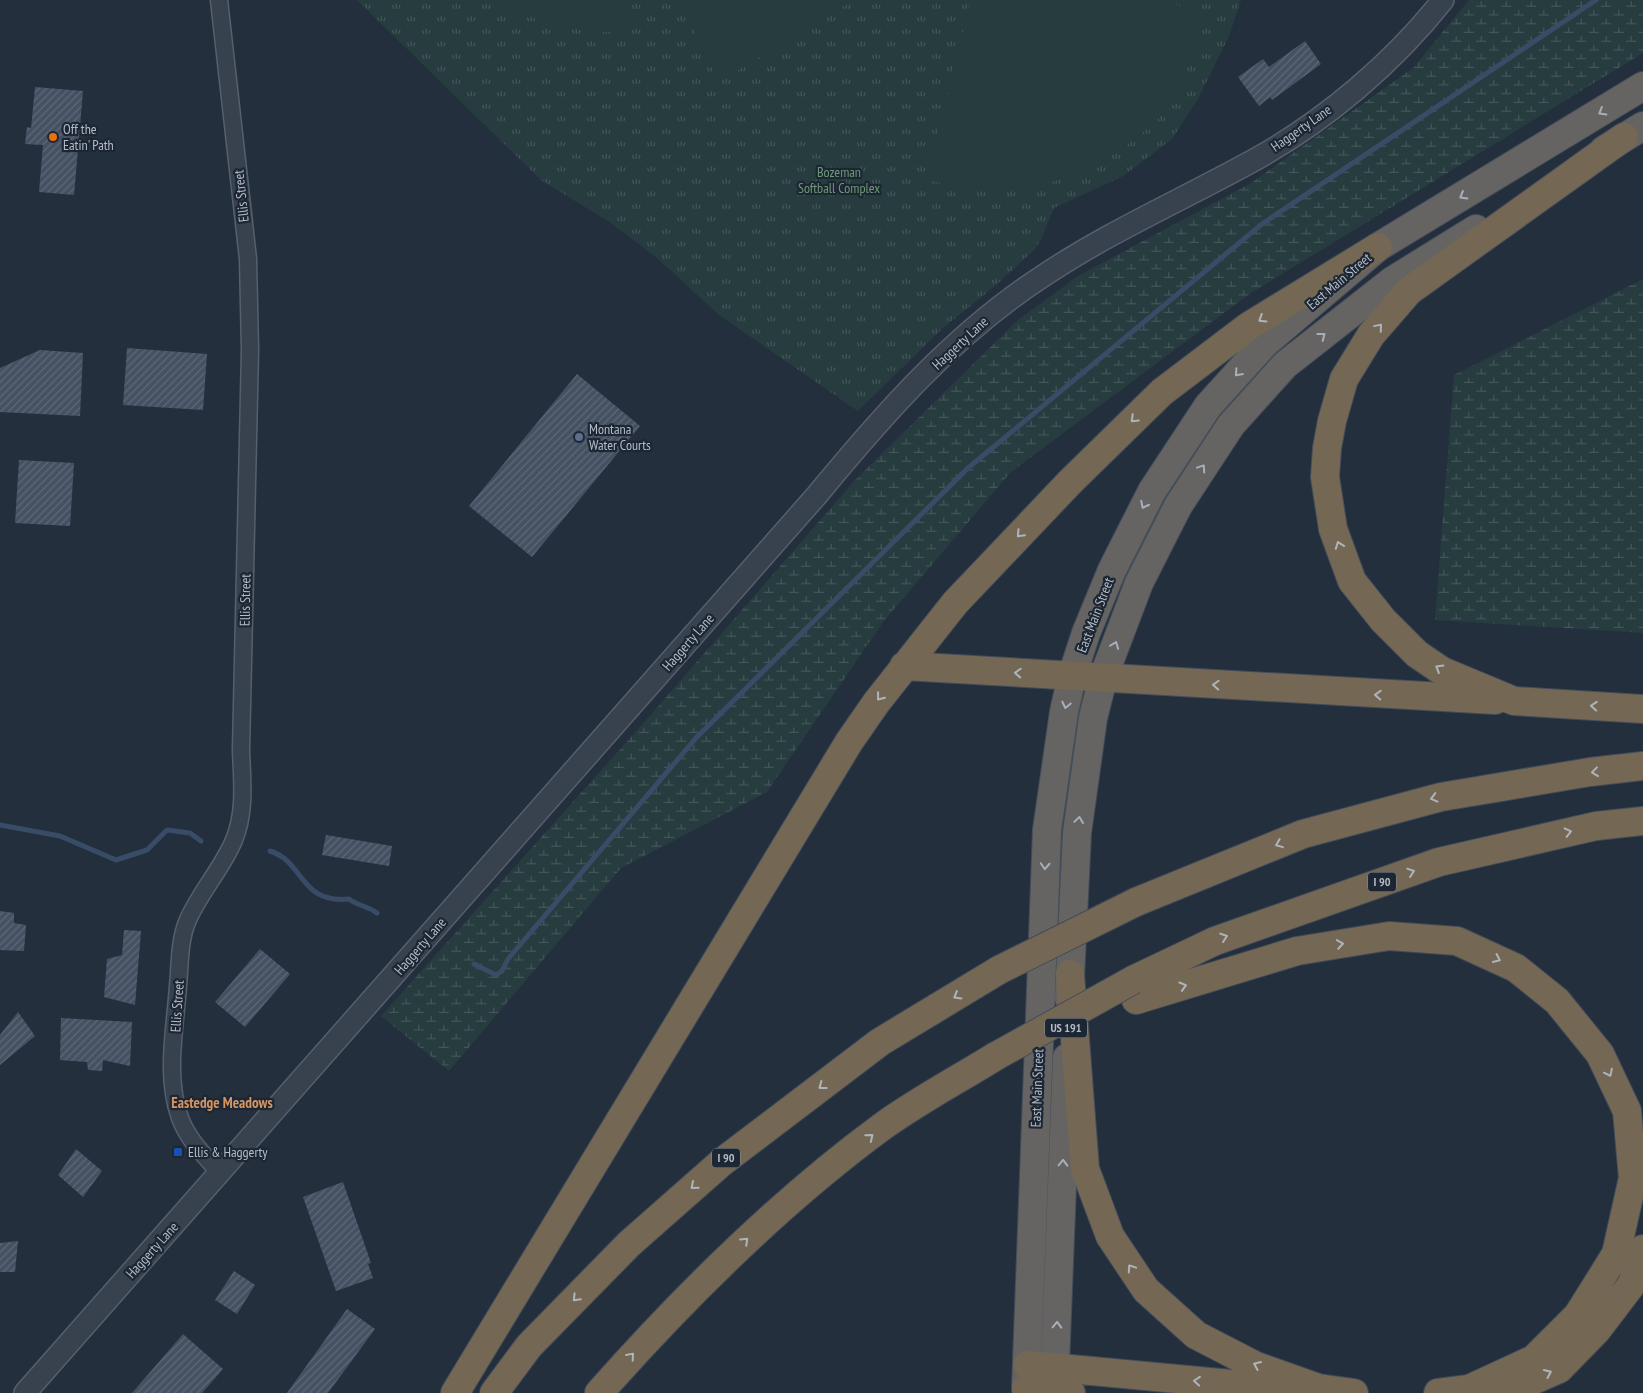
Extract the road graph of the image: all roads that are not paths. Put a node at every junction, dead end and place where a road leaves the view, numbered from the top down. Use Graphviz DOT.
graph roads {
  1 [pos="219,0"];
  2 [pos="1443,0"];
  3 [pos="1643,86"];
  4 [pos="1634,132"];
  5 [pos="1378,247"];
  6 [pos="904,666"];
  7 [pos="1072,676"];
  8 [pos="1103,678"];
  9 [pos="1514,701"];
  10 [pos="1643,710"];
  11 [pos="1643,766"];
  12 [pos="1643,821"];
  13 [pos="1070,974"];
  14 [pos="1135,990"];
  15 [pos="220,1172"];
  16 [pos="1643,1249"];
  17 [pos="1026,1382"];
  18 [pos="1059,1386"];
  19 [pos="25,1393"];
  20 [pos="455,1393"];
  21 [pos="494,1393"];
  22 [pos="599,1393"];
  23 [pos="1333,1393"];
  24 [pos="1354,1393"];
  25 [pos="1438,1393"];
  26 [pos="1504,1393"];
  1 -- 15 [label="street, Ellis Street"];
  2 -- 15 [label="street, Haggerty Lane"];
  3 -- 5 [label="highway, East Main Street, one-way"];
  8 -- 4 [label="highway, East Main Street, one-way"];
  9 -- 4 [label="highway, one-way"];
  5 -- 6 [label="highway, one-way"];
  5 -- 7 [label="highway, East Main Street, one-way"];
  7 -- 6 [label="highway, one-way"];
  6 -- 20 [label="highway, one-way"];
  7 -- 8 [label="highway"];
  7 -- 17 [label="highway, East Main Street, one-way"];
  9 -- 8 [label="highway, one-way"];
  13 -- 8 [label="highway, East Main Street, one-way"];
  10 -- 9 [label="highway, one-way"];
  11 -- 21 [label="highway, I 90, one-way, bridge"];
  14 -- 12 [label="highway, I 90, one-way"];
  18 -- 13 [label="highway, East Main Street, one-way"];
  24 -- 13 [label="highway, one-way"];
  22 -- 14 [label="highway, US 191, one-way, bridge"];
  14 -- 25 [label="highway, one-way"];
  15 -- 19 [label="street, Haggerty Lane"];
  26 -- 16 [label="highway, one-way"];
  17 -- 18 [label="highway"];
  23 -- 18 [label="highway, one-way"];
}
